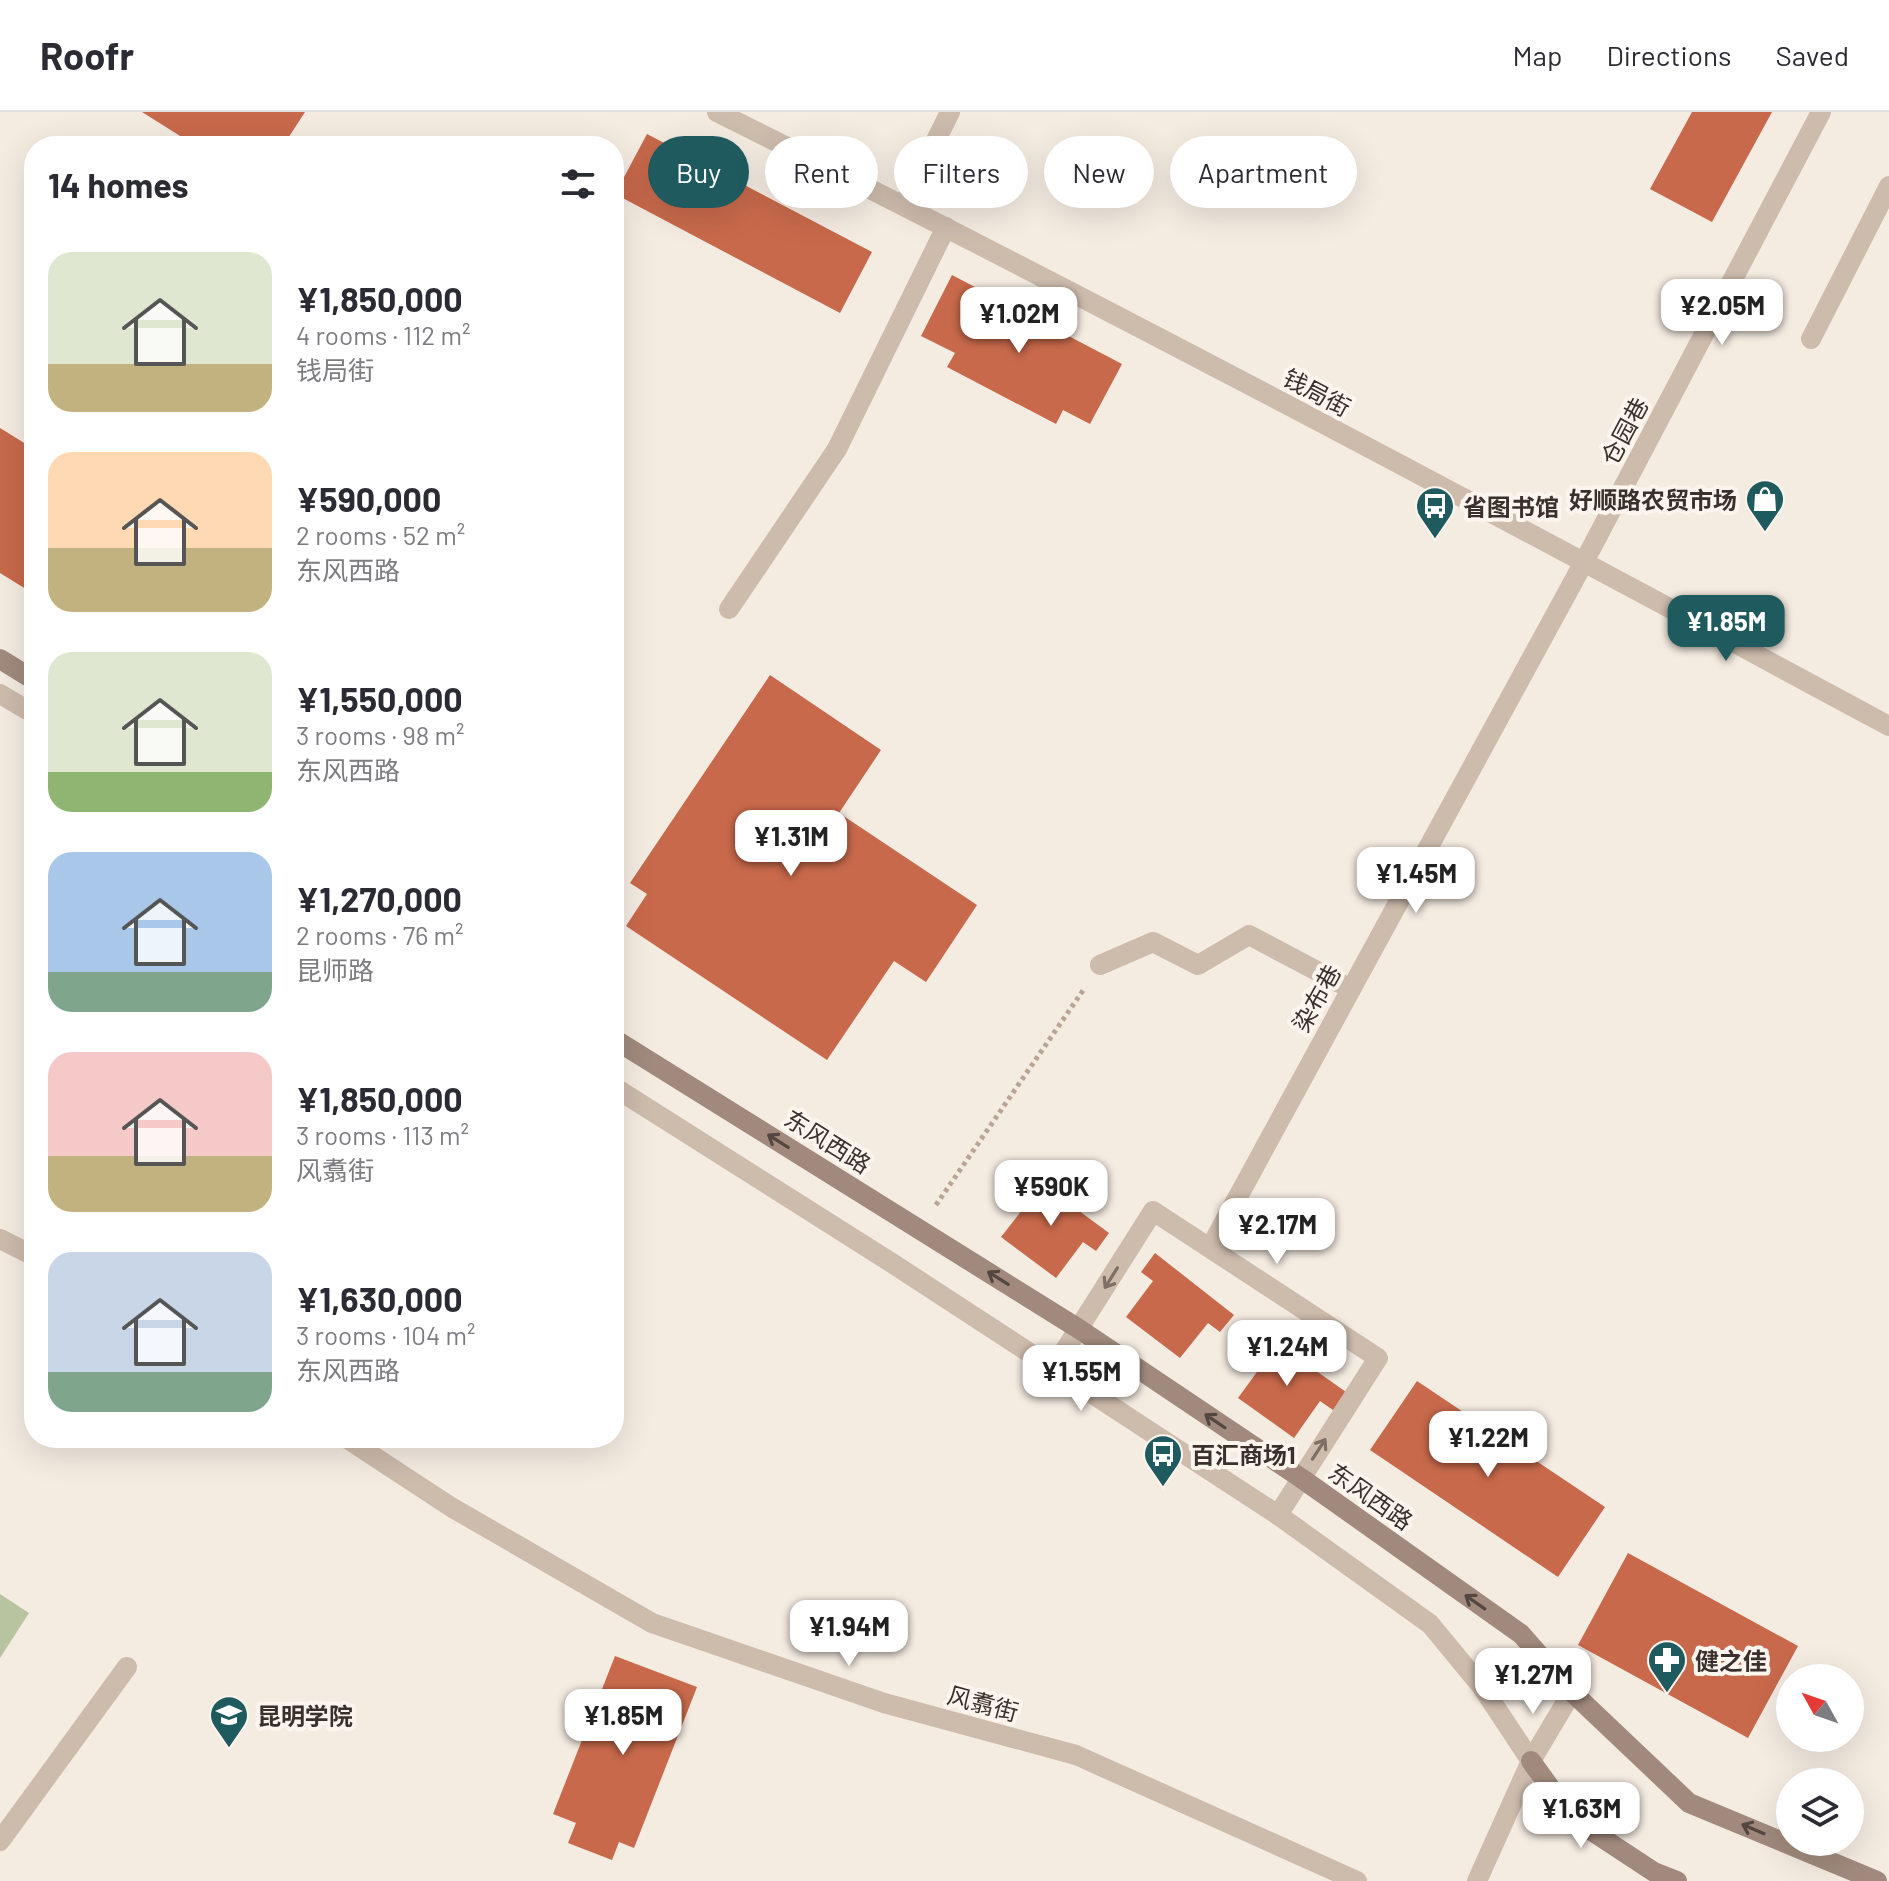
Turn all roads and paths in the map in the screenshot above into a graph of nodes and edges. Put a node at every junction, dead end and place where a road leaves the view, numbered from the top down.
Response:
1 (717, 112) edge
2 (950, 112) edge
3 (1821, 112) edge
4 (938, 136) edge
5 (1889, 186) edge
6 (894, 200) edge
7 (910, 208) edge
8 (946, 227) junction
9 (1811, 339) dead end
10 (1584, 562) junction
11 (729, 609) dead end
12 (0, 659) edge
13 (24, 674) edge
14 (0, 694) edge
15 (24, 708) edge
16 (1889, 726) edge
17 (1100, 965) joint
18 (1351, 989) junction
19 (624, 1045) edge
20 (624, 1093) edge
21 (920, 1228) junction
22 (0, 1239) edge
23 (1210, 1248) junction
24 (24, 1251) edge
25 (1079, 1329) junction
26 (1053, 1369) junction
27 (361, 1448) edge
28 (1301, 1478) junction
29 (1278, 1515) junction
30 (127, 1667) dead end
31 (1572, 1692) junction
32 (1531, 1761) junction
33 (3, 1829) edge
34 (1357, 1881) edge
35 (1477, 1881) edge
36 (1677, 1881) edge
37 (1877, 1881) edge

1 - 6 street, 钱局街
2 - 4 street
3 - 10 street, 仓园巷
5 - 9 street
7 - 8 street, 钱局街
8 - 10 street, 钱局街
8 - 11 street
10 - 16 street, 钱局街
10 - 18 street, 染布巷
12 - 13 main road
14 - 15 street
17 - 18 street
17 - 21 path
18 - 23 street, 染布巷
21 -> 19 main road, 东风西路
20 - 26 street
25 -> 21 main road, 东风西路
22 - 24 street
23 -> 25 street
28 -> 23 street
25 - 26 street
28 -> 25 main road, 东风西路
26 - 29 street
27 - 34 street, 风翥街
28 - 29 street
31 -> 28 main road, 东风西路
29 - 32 street
30 - 33 street
31 - 32 street
37 -> 31 main road, 东风西路
32 - 35 street
32 - 36 main road

